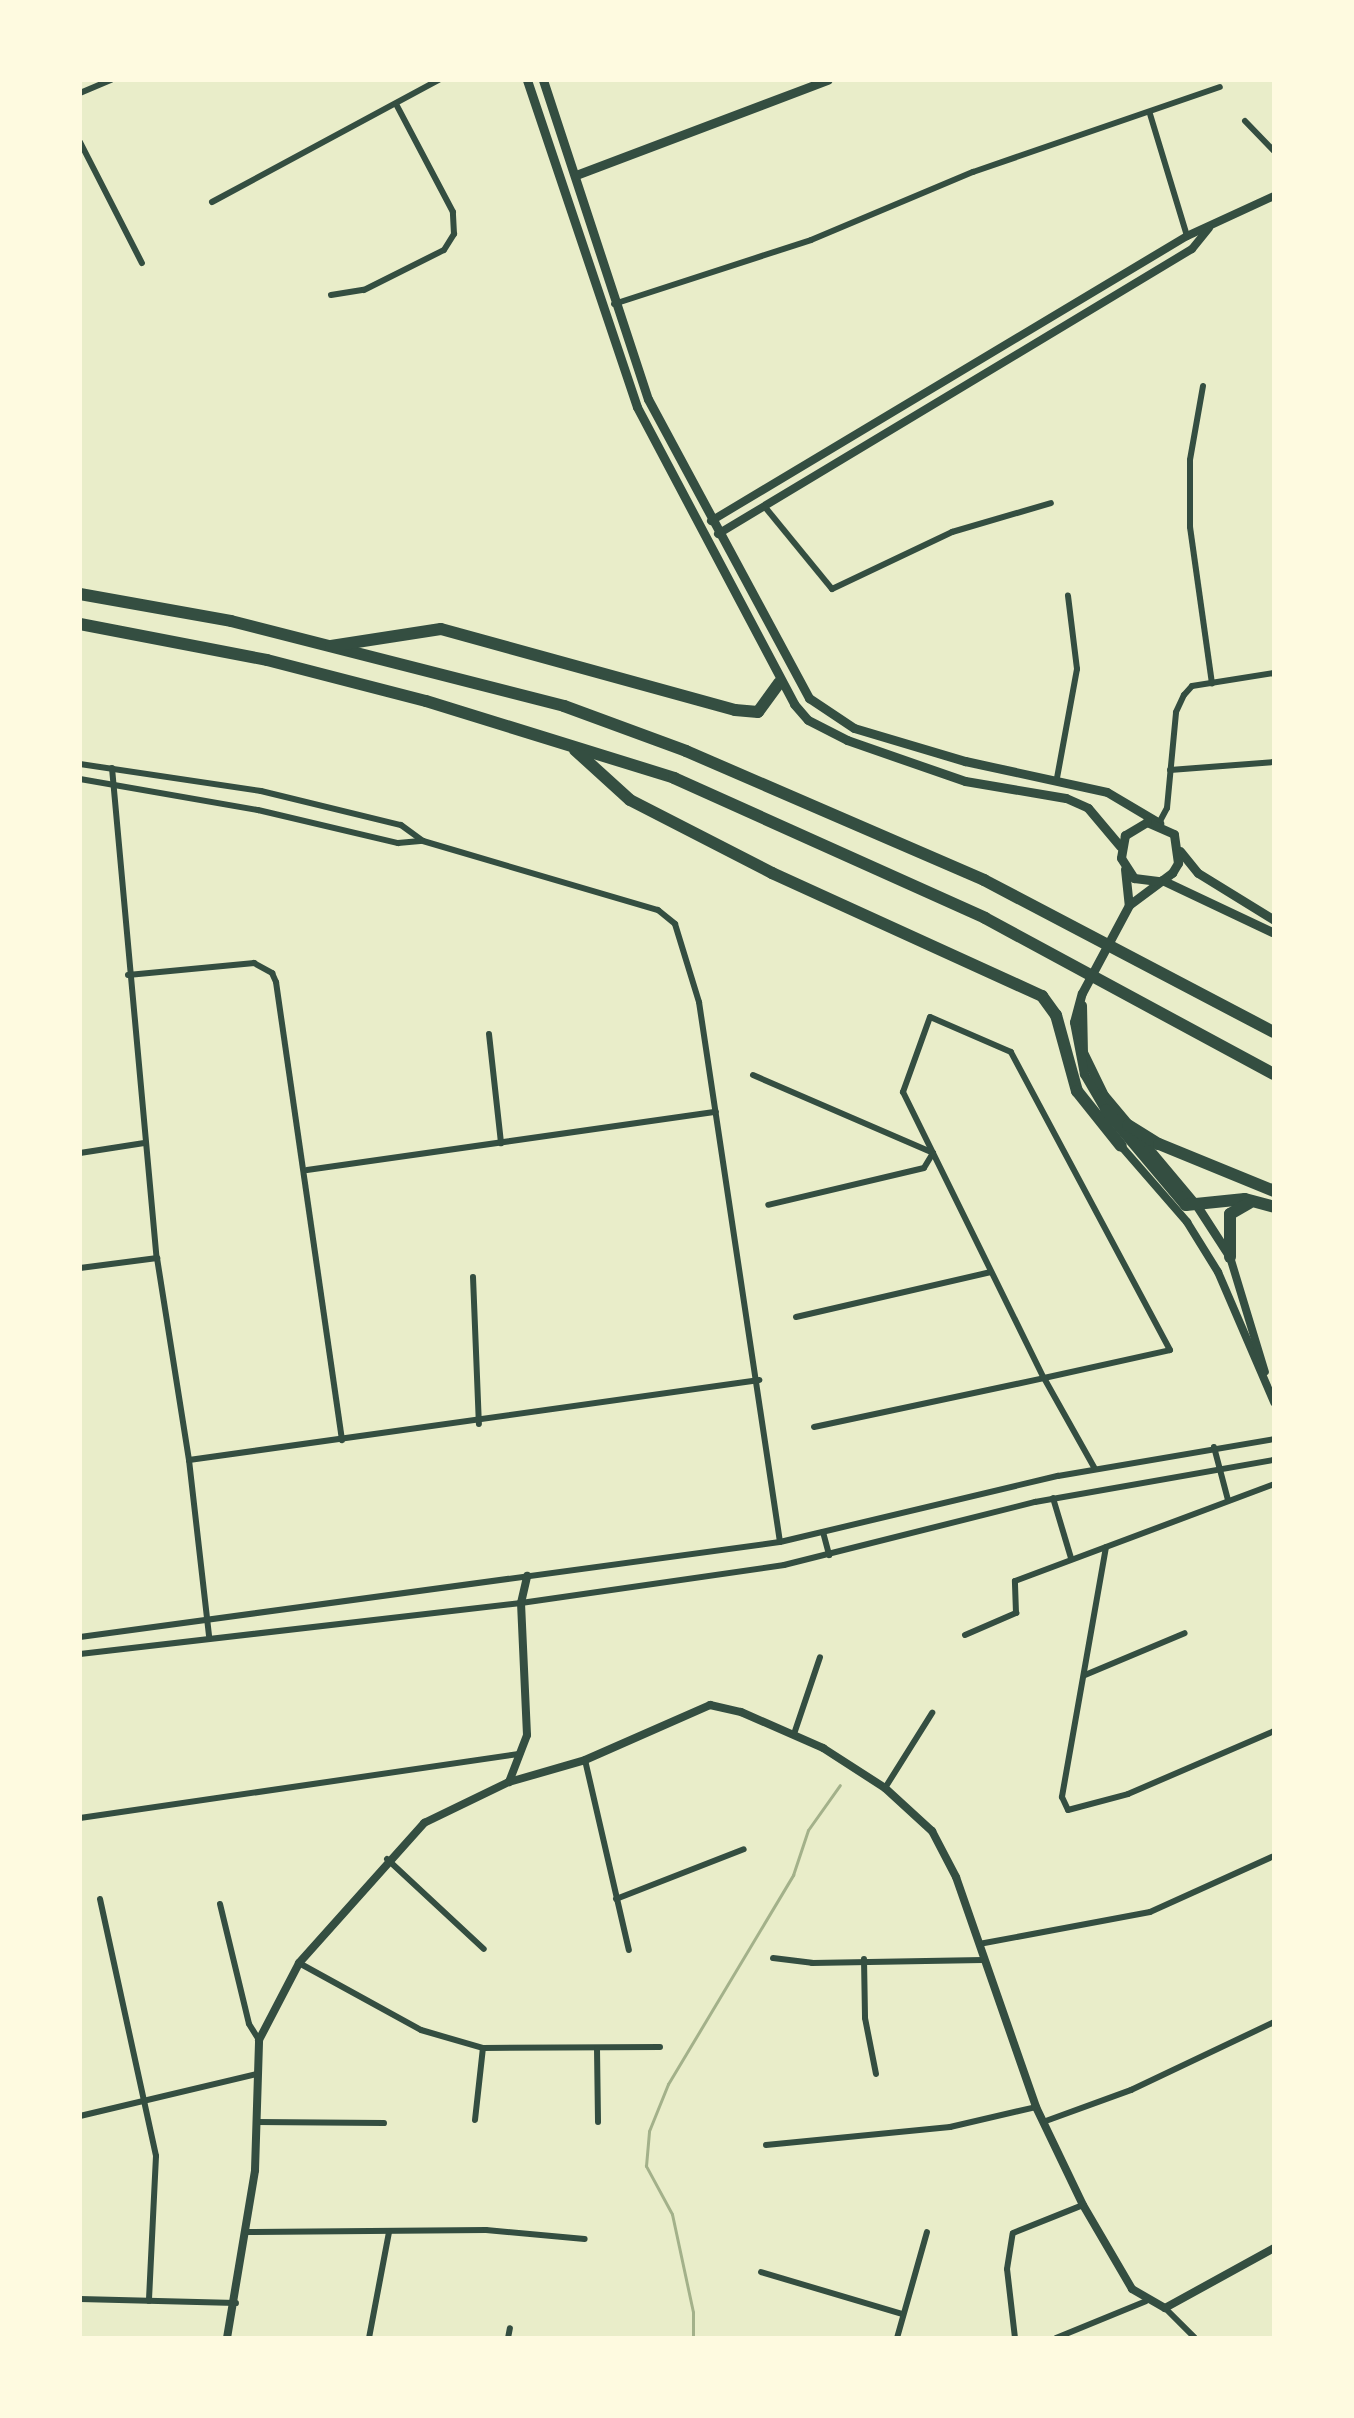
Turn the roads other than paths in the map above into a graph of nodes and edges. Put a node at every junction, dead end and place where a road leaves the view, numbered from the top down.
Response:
1 (111, 80) edge
2 (439, 80) edge
3 (527, 80) edge
4 (543, 80) edge
5 (828, 80) edge
6 (1220, 87) dead end
7 (80, 93) edge
8 (396, 104) junction
9 (1150, 114) junction
10 (1245, 121) dead end
11 (80, 142) edge
12 (1274, 151) edge
13 (576, 175) junction
14 (1274, 196) edge
15 (212, 202) dead end
16 (1212, 224) junction
17 (1187, 236) junction
18 (142, 263) dead end
19 (331, 295) dead end
20 (614, 304) junction
21 (1203, 386) dead end
22 (855, 432) junction
23 (864, 445) junction
24 (1051, 503) dead end
25 (765, 507) junction
26 (711, 521) junction
27 (718, 534) junction
28 (80, 594) edge
29 (1068, 596) dead end
30 (80, 624) edge
31 (321, 647) junction
32 (1274, 673) edge
33 (779, 683) junction
34 (1212, 683) junction
35 (570, 745) junction
36 (1274, 762) edge
37 (80, 764) edge
38 (112, 768) junction
39 (1170, 770) junction
40 (1057, 778) junction
41 (80, 779) edge
42 (113, 782) junction
43 (1159, 823) junction
44 (423, 841) junction
45 (1120, 846) junction
46 (1180, 851) junction
47 (1125, 869) junction
48 (1160, 880) junction
49 (1129, 905) junction
50 (1274, 920) edge
51 (1274, 933) edge
52 (128, 975) junction
53 (1082, 993) junction
54 (1274, 1032) edge
55 (489, 1034) dead end
56 (1274, 1074) edge
57 (753, 1075) dead end
58 (1106, 1110) junction
59 (716, 1112) junction
60 (1128, 1125) junction
61 (144, 1143) junction
62 (501, 1143) junction
63 (1121, 1146) junction
64 (80, 1153) edge
65 (933, 1153) junction
66 (307, 1170) junction
67 (1274, 1191) edge
68 (1254, 1202) junction
69 (768, 1205) dead end
70 (1197, 1206) junction
71 (1274, 1207) edge
72 (1230, 1257) junction
73 (157, 1258) junction
74 (80, 1268) edge
75 (991, 1272) junction
76 (473, 1277) dead end
77 (796, 1317) dead end
78 (1044, 1378) junction
79 (759, 1380) junction
80 (1269, 1388) junction
81 (1274, 1402) edge
82 (479, 1424) junction
83 (814, 1427) dead end
84 (1274, 1439) edge
85 (342, 1440) junction
86 (1214, 1447) junction
87 (189, 1460) junction
88 (1274, 1460) edge
89 (1095, 1469) junction
90 (1218, 1469) junction
91 (1274, 1484) edge
92 (1053, 1498) junction
93 (1228, 1500) junction
94 (823, 1532) junction
95 (780, 1542) junction
96 (1106, 1547) junction
97 (829, 1555) junction
98 (1071, 1558) junction
99 (527, 1576) junction
100 (521, 1603) junction
101 (206, 1622) junction
102 (1185, 1633) dead end
103 (965, 1635) dead end
104 (209, 1636) junction
105 (80, 1637) edge
106 (80, 1654) edge
107 (820, 1657) dead end
108 (1085, 1675) junction
109 (932, 1713) dead end
110 (1274, 1731) edge
111 (794, 1734) junction
112 (524, 1754) junction
113 (585, 1760) junction
114 (509, 1782) junction
115 (885, 1788) junction
116 (80, 1818) edge
117 (744, 1849) dead end
118 (1274, 1856) edge
119 (387, 1859) junction
120 (100, 1899) dead end
121 (616, 1899) junction
122 (220, 1904) dead end
123 (979, 1944) junction
124 (484, 1949) dead end
125 (629, 1950) dead end
126 (773, 1958) dead end
127 (864, 1959) junction
128 (983, 1960) junction
129 (299, 1963) junction
130 (1274, 2022) edge
131 (259, 2040) junction
132 (660, 2047) dead end
133 (483, 2048) junction
134 (597, 2049) junction
135 (256, 2074) junction
136 (876, 2074) dead end
137 (146, 2099) junction
138 (1036, 2107) junction
139 (80, 2116) edge
140 (475, 2120) dead end
141 (257, 2122) junction
142 (598, 2122) dead end
143 (1043, 2122) junction
144 (384, 2123) dead end
145 (766, 2145) dead end
146 (1083, 2205) junction
147 (245, 2232) junction
148 (389, 2232) junction
149 (927, 2232) dead end
150 (585, 2239) dead end
151 (1274, 2248) edge
152 (761, 2272) dead end
153 (80, 2299) edge
154 (149, 2301) junction
155 (1146, 2301) junction
156 (236, 2303) junction
157 (1165, 2308) junction
158 (902, 2314) junction
159 (510, 2328) dead end
160 (227, 2338) edge
161 (369, 2338) edge
162 (508, 2338) edge
163 (897, 2338) edge
164 (1015, 2338) edge
165 (1056, 2338) edge
166 (1195, 2338) edge

1 - 7 street
2 - 8 street
3 - 33 main road
4 - 13 main road
5 - 13 main road
6 - 9 street
8 - 15 street
8 - 19 street
9 - 17 street
9 - 20 street
10 - 12 street
11 - 18 street
13 - 20 main road
14 - 16 street
16 - 17 street
16 - 23 street
17 - 22 street
20 - 26 main road
21 - 34 street
22 - 23 street
22 - 26 street
23 - 25 street
24 - 25 street
25 - 27 street
26 - 27 main road
27 - 40 main road
28 - 31 highway
29 - 40 street
30 - 35 highway
31 - 33 highway
31 - 54 highway
32 - 34 street
33 - 45 main road
34 - 39 street
35 - 56 highway
35 - 63 highway
36 - 39 street
37 - 38 street
38 - 42 street
38 - 44 street
39 - 43 street
40 - 43 main road
41 - 42 street
42 - 44 street
42 - 52 street
43 - 45 main road
43 - 46 main road
44 - 59 street
45 - 47 main road
46 - 48 main road
46 - 50 main road
47 - 48 main road
47 - 49 main road
48 - 49 main road
48 - 51 main road
49 - 53 main road
52 - 61 street
52 - 66 street
53 - 58 main road
53 - 60 main road
55 - 62 street
57 - 65 street
58 - 63 main road
58 - 70 highway
59 - 62 street
59 - 79 street
60 - 67 highway
60 - 70 main road
61 - 64 street
61 - 73 street
62 - 66 street
63 - 80 street
65 - 69 street
65 - 75 street
65 - 78 street
66 - 85 street
68 - 70 highway
68 - 71 highway
68 - 72 highway
70 - 72 main road
72 - 80 street
73 - 74 street
73 - 87 street
75 - 77 street
75 - 78 street
76 - 82 street
78 - 83 street
78 - 89 street
79 - 82 street
79 - 95 street
80 - 81 street
82 - 85 street
84 - 86 street
85 - 87 street
86 - 89 street
86 - 90 street
87 - 101 street
88 - 90 street
89 - 94 street
90 - 92 street
90 - 93 street
91 - 93 street
92 - 97 street
92 - 98 street
93 - 96 street
94 - 95 street
94 - 97 street
95 - 99 street
96 - 98 street
96 - 108 street
97 - 100 street
98 - 103 street
99 - 100 street
99 - 101 street
100 - 104 street
100 - 112 street
101 - 104 street
101 - 105 street
102 - 108 street
104 - 106 street
107 - 111 street
108 - 110 street
109 - 115 street
111 - 113 street
111 - 115 street
112 - 114 street
112 - 116 street
113 - 114 street
113 - 121 street
114 - 119 street
115 - 123 street
117 - 121 street
118 - 123 street
119 - 124 street
119 - 129 street
120 - 137 street
121 - 125 street
122 - 131 street
123 - 128 street
126 - 127 street
127 - 128 street
127 - 136 street
128 - 138 street
129 - 131 street
129 - 133 street
130 - 143 street
131 - 135 street
132 - 134 street
133 - 134 street
133 - 140 street
134 - 142 street
135 - 137 street
135 - 141 street
137 - 139 street
137 - 154 street
138 - 143 street
138 - 145 street
141 - 144 street
141 - 147 street
143 - 146 street
146 - 155 street
146 - 164 street
147 - 148 street
147 - 156 street
148 - 150 street
148 - 161 street
149 - 158 street
151 - 157 street
152 - 158 street
153 - 154 street
154 - 156 street
155 - 157 street
155 - 165 street
156 - 160 street
157 - 166 street
158 - 163 street
159 - 162 street

